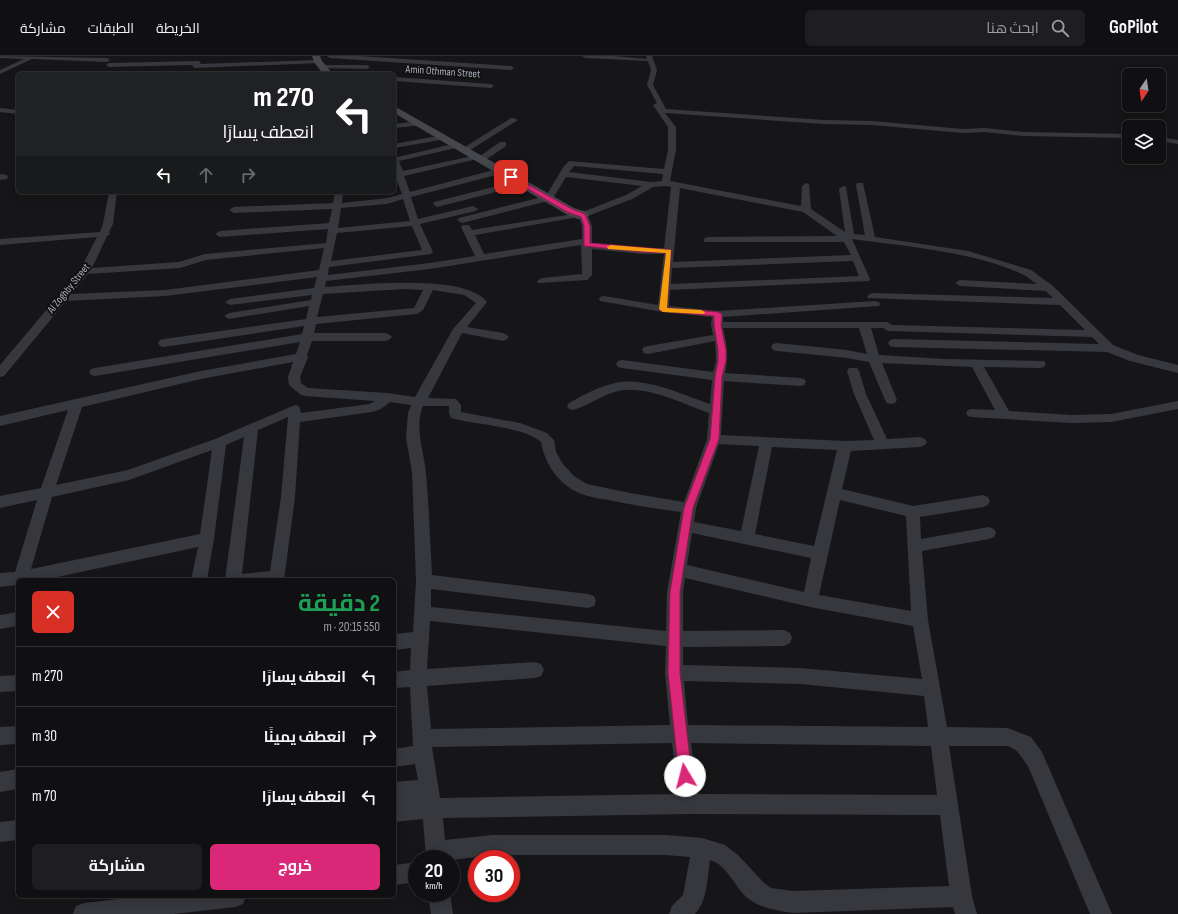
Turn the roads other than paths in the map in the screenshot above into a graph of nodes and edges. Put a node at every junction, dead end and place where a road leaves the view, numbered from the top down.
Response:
1 (0, 56) edge
2 (205, 56) edge
3 (330, 56) edge
4 (585, 56) edge
5 (646, 57) edge
6 (33, 58) junction
7 (108, 60) edge
8 (195, 67) junction
9 (323, 68) edge
10 (376, 68) dead end
11 (511, 68) dead end
12 (0, 72) edge
13 (121, 72) dead end
14 (288, 72) edge
15 (396, 79) edge
16 (491, 86) dead end
17 (0, 110) edge
18 (396, 110) edge
19 (661, 110) junction
20 (16, 112) edge
21 (514, 120) dead end
22 (419, 123) junction
23 (396, 126) edge
24 (1122, 136) edge
25 (443, 137) junction
26 (1166, 140) edge
27 (1178, 142) edge
28 (503, 144) dead end
29 (396, 146) edge
30 (461, 148) junction
31 (396, 160) edge
32 (482, 162) junction
33 (396, 165) edge
34 (501, 171) junction
35 (668, 172) junction
36 (563, 174) junction
37 (398, 175) edge
38 (521, 182) junction
39 (671, 183) junction
40 (650, 185) junction
41 (860, 185) dead end
42 (806, 186) dead end
43 (843, 189) dead end
44 (537, 192) junction
45 (113, 194) edge
46 (338, 194) edge
47 (406, 196) junction
48 (548, 198) junction
49 (437, 204) dead end
50 (335, 206) junction
51 (234, 210) dead end
52 (806, 210) junction
53 (580, 215) junction
54 (460, 217) junction
55 (415, 223) junction
56 (332, 228) junction
57 (470, 233) junction
58 (105, 234) junction
59 (220, 234) dead end
60 (848, 238) junction
61 (871, 239) junction
62 (708, 240) dead end
63 (0, 242) edge
64 (587, 243) junction
65 (330, 245) junction
66 (669, 251) junction
67 (480, 257) junction
68 (857, 258) junction
69 (668, 265) junction
70 (85, 271) junction
71 (322, 277) junction
72 (865, 279) junction
73 (542, 281) dead end
74 (960, 283) dead end
75 (430, 286) junction
76 (665, 287) junction
77 (1049, 288) junction
78 (61, 298) junction
79 (604, 299) dead end
80 (874, 300) junction
81 (230, 302) dead end
82 (316, 302) junction
83 (1064, 302) junction
84 (663, 309) junction
85 (229, 316) dead end
86 (718, 319) junction
87 (312, 320) junction
88 (864, 325) junction
89 (887, 326) junction
90 (458, 329) junction
91 (1093, 334) junction
92 (307, 337) junction
93 (386, 337) dead end
94 (503, 338) dead end
95 (719, 338) junction
96 (164, 343) dead end
97 (894, 344) junction
98 (777, 347) dead end
99 (1109, 348) junction
100 (648, 350) dead end
101 (302, 357) junction
102 (874, 359) junction
103 (902, 361) junction
104 (976, 363) junction
105 (622, 364) dead end
106 (1040, 364) dead end
107 (1178, 369) edge
108 (853, 371) dead end
109 (95, 372) dead end
110 (0, 373) edge
111 (718, 377) junction
112 (800, 382) dead end
113 (387, 397) junction
114 (891, 400) dead end
115 (419, 402) junction
116 (77, 403) junction
117 (1178, 405) edge
118 (573, 406) dead end
119 (716, 411) junction
120 (972, 413) dead end
121 (1004, 414) junction
122 (296, 418) junction
123 (0, 421) edge
124 (252, 428) junction
125 (714, 439) junction
126 (220, 442) junction
127 (766, 442) junction
128 (920, 442) dead end
129 (883, 445) junction
130 (845, 446) junction
131 (46, 493) junction
132 (835, 493) junction
133 (983, 501) dead end
134 (0, 502) edge
135 (689, 508) junction
136 (913, 512) junction
137 (686, 526) junction
138 (989, 534) dead end
139 (207, 539) junction
140 (747, 539) junction
141 (914, 546) junction
142 (819, 553) junction
143 (679, 570) junction
144 (16, 578) edge
145 (21, 578) joint
146 (199, 578) edge
147 (234, 578) edge
148 (276, 578) edge
149 (0, 580) edge
150 (424, 581) junction
151 (810, 600) junction
152 (588, 601) dead end
153 (422, 613) junction
154 (16, 619) edge
155 (920, 620) junction
156 (0, 622) edge
157 (784, 638) dead end
158 (420, 639) junction
159 (673, 639) junction
160 (396, 642) edge
161 (534, 670) dead end
162 (674, 673) junction
163 (418, 678) junction
164 (396, 680) edge
165 (16, 683) edge
166 (0, 684) edge
167 (932, 688) junction
168 (680, 734) junction
169 (16, 735) edge
170 (0, 736) edge
171 (938, 736) junction
172 (422, 746) junction
173 (396, 757) edge
174 (16, 779) edge
175 (0, 782) edge
176 (396, 792) edge
177 (430, 798) junction
178 (689, 804) junction
179 (948, 805) junction
180 (396, 811) edge
181 (16, 830) edge
182 (0, 832) edge
183 (702, 848) junction
184 (435, 850) edge
185 (460, 851) edge
186 (408, 873) edge
187 (396, 875) edge
188 (218, 898) edge
189 (440, 902) edge
190 (964, 905) edge
191 (84, 914) edge
192 (442, 914) edge
193 (680, 914) edge
194 (1101, 914) edge

1 - 6 street
2 - 8 street
3 - 11 street
4 - 5 street
5 - 19 street
5 - 19 street
6 - 7 street
6 - 12 street
7 - 8 street
7 - 13 street
8 - 9 street
9 - 10 street
9 - 14 street
15 - 16 street, Amin Othman Street
17 - 20 street
18 - 22 street
19 - 24 street
19 - 35 street
21 - 30 street
22 - 23 street
22 - 25 street
25 - 29 street
25 - 30 street
26 - 27 street
28 - 32 street
30 - 31 street
30 - 32 street
32 - 34 street
32 - 37 street
33 - 37 street
34 - 38 street
34 - 47 street
35 - 36 street
35 - 39 street
36 - 40 street
36 - 48 street
37 - 47 street
38 - 44 street
38 - 49 street
39 - 40 street
39 - 52 street
39 - 66 street
40 - 53 street
41 - 61 street
42 - 52 street
43 - 60 street
44 - 48 street
44 - 54 street
45 - 58 street, Al Zoghby Street
46 - 50 street
47 - 50 street
47 - 55 street
48 - 53 street
48 - 54 street
50 - 51 street
50 - 56 street
52 - 60 street
53 - 57 street
53 - 64 street
54 - 55 street
54 - 57 street
55 - 56 street
55 - 71 street
56 - 59 street
56 - 65 street
57 - 67 street
58 - 63 street
58 - 70 street, Al Zoghby Street
60 - 61 street
60 - 62 street
60 - 68 street
61 - 77 street
64 - 66 street
64 - 67 street
64 - 73 street
65 - 70 street
65 - 71 street
66 - 69 street
67 - 71 street
68 - 69 street
68 - 72 street
69 - 76 street
70 - 78 street, Al Zoghby Street
71 - 75 street
71 - 78 street
71 - 81 street
71 - 82 street
72 - 76 street
72 - 80 street
74 - 77 street
75 - 87 street
75 - 90 street
76 - 84 street
77 - 83 street
78 - 110 street, Al Zoghby Street
79 - 84 street
80 - 83 street
80 - 86 street
80 - 89 street
82 - 85 street
82 - 87 street
83 - 91 street
84 - 86 street
86 - 88 street
86 - 95 street
87 - 92 street
87 - 96 street
88 - 89 street
88 - 102 street
89 - 91 street
89 - 97 street
90 - 94 street
90 - 115 street
91 - 99 street
92 - 93 street
92 - 101 street
92 - 109 street
95 - 100 street
95 - 111 street
97 - 99 street
97 - 103 street
98 - 102 street
99 - 107 street
101 - 113 street
101 - 116 street
102 - 103 street
102 - 114 street
103 - 104 street
104 - 106 street
104 - 121 street
105 - 111 street
108 - 129 street
111 - 112 street
111 - 119 street
113 - 115 street
113 - 122 street
115 - 135 street
115 - 150 street
116 - 123 street
116 - 131 street
117 - 121 street
118 - 119 street
119 - 125 street
120 - 121 street
122 - 124 street
122 - 148 street
124 - 126 street
124 - 147 street
125 - 127 street
125 - 135 street
126 - 131 street
126 - 139 street
127 - 130 street
127 - 140 street
128 - 129 street
129 - 130 street
130 - 132 street
131 - 134 street
131 - 145 street
132 - 136 street
132 - 142 street
133 - 136 street
135 - 137 street
136 - 141 street
137 - 140 street
137 - 143 street
138 - 141 street
139 - 145 street
139 - 146 street
140 - 142 street
141 - 155 street
142 - 151 street
143 - 151 street
143 - 159 street
144 - 149 street
150 - 152 street
150 - 153 street
151 - 155 street
153 - 158 street
153 - 159 street
154 - 156 street
155 - 167 street
157 - 159 street
158 - 160 street
158 - 163 street
159 - 162 street
161 - 163 street
162 - 167 street
162 - 168 street
163 - 164 street
163 - 172 street
165 - 166 street
167 - 171 street
168 - 171 street
168 - 172 street
168 - 178 street
169 - 170 street
171 - 179 street
171 - 194 street
172 - 173 street
172 - 177 street
174 - 175 street
176 - 177 street
177 - 178 street
177 - 180 street
177 - 184 street
178 - 179 street
179 - 190 street
181 - 182 street
183 - 185 street
183 - 190 street
183 - 193 street
186 - 187 street
188 - 191 street
189 - 192 street

